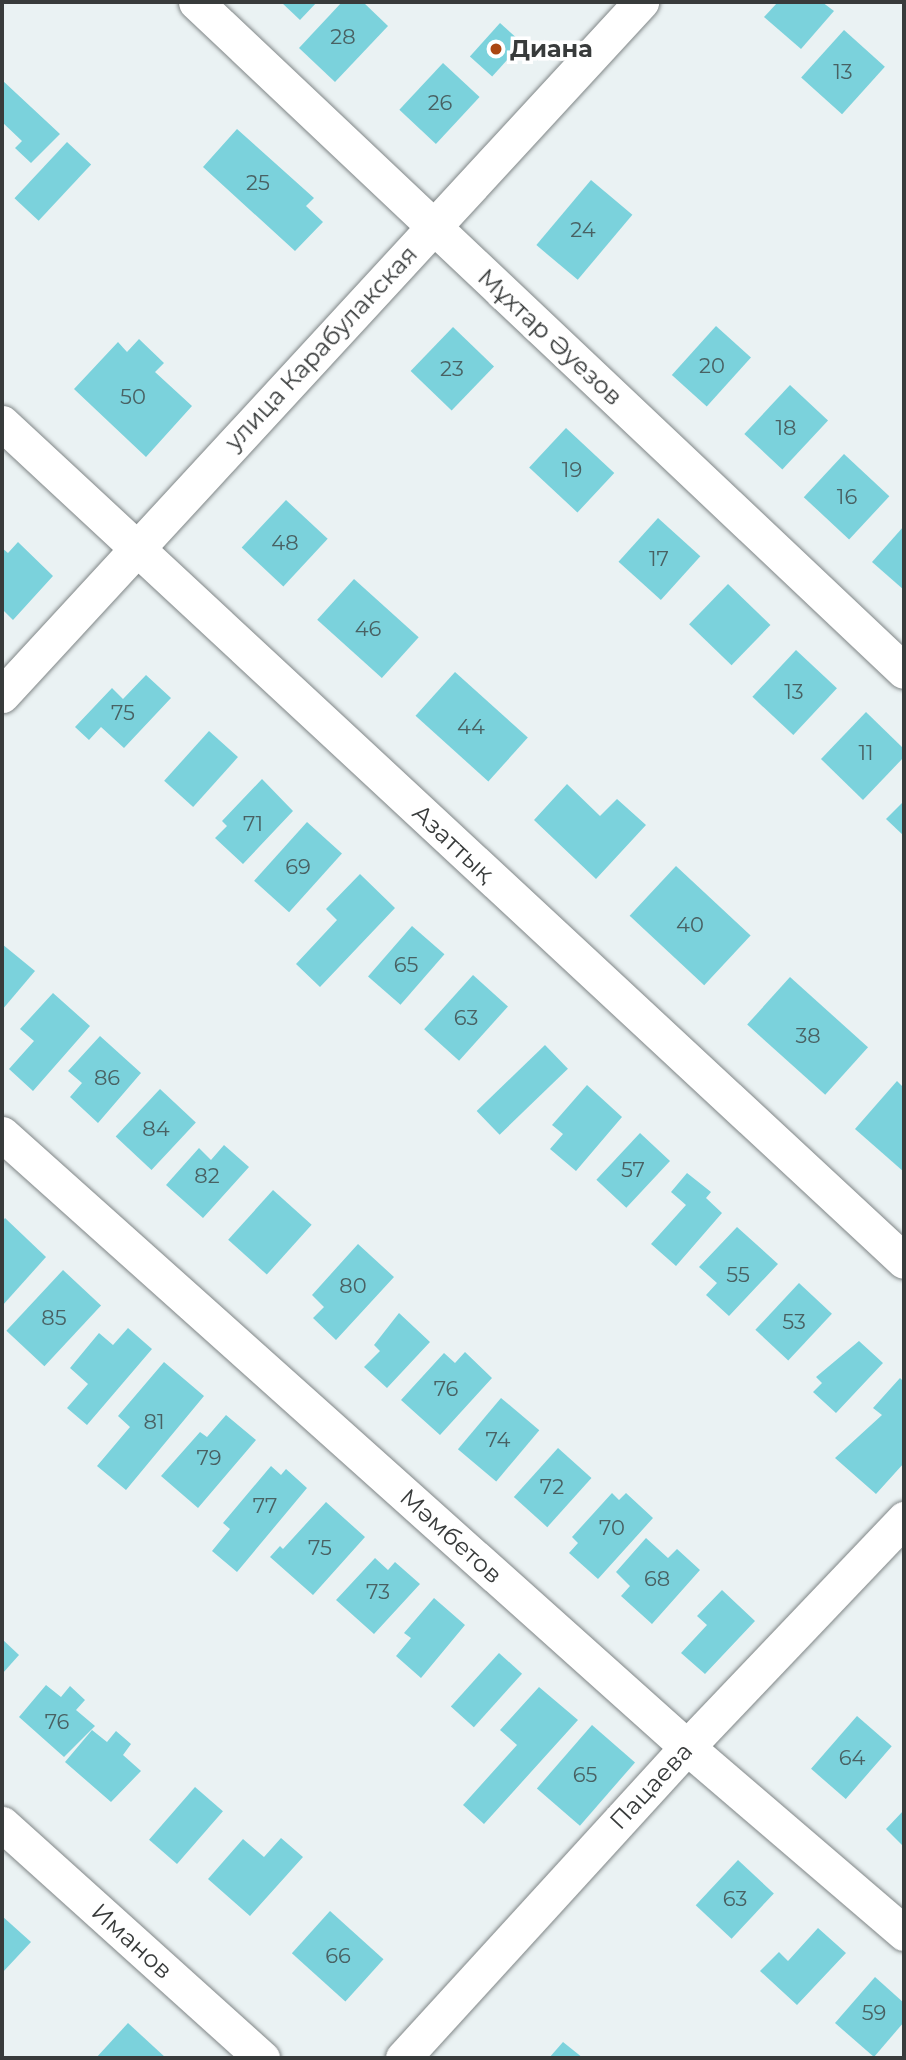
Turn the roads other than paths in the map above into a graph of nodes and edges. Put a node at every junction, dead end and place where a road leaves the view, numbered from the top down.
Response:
1 (196, 2) edge
2 (641, 2) edge
3 (433, 227) junction
4 (2, 423) edge
5 (135, 548) junction
6 (904, 671) edge
7 (2, 695) edge
8 (2, 1134) edge
9 (904, 1261) edge
10 (904, 1519) edge
11 (687, 1747) junction
12 (2, 1824) edge
13 (904, 1934) edge
14 (262, 2058) edge
15 (403, 2058) edge

1 - 3 street, Мұхтар Әуезов
2 - 3 street, улица Карабулакская
3 - 5 street, улица Карабулакская
3 - 6 street, Мұхтар Әуезов
4 - 5 street, Азаттық
5 - 7 street, улица Карабулакская
5 - 9 street, Азаттық
8 - 11 street, Мәмбетов
10 - 11 street, Пацаева
11 - 13 street, Мәмбетов
11 - 15 street, Пацаева
12 - 14 street, Иманов

